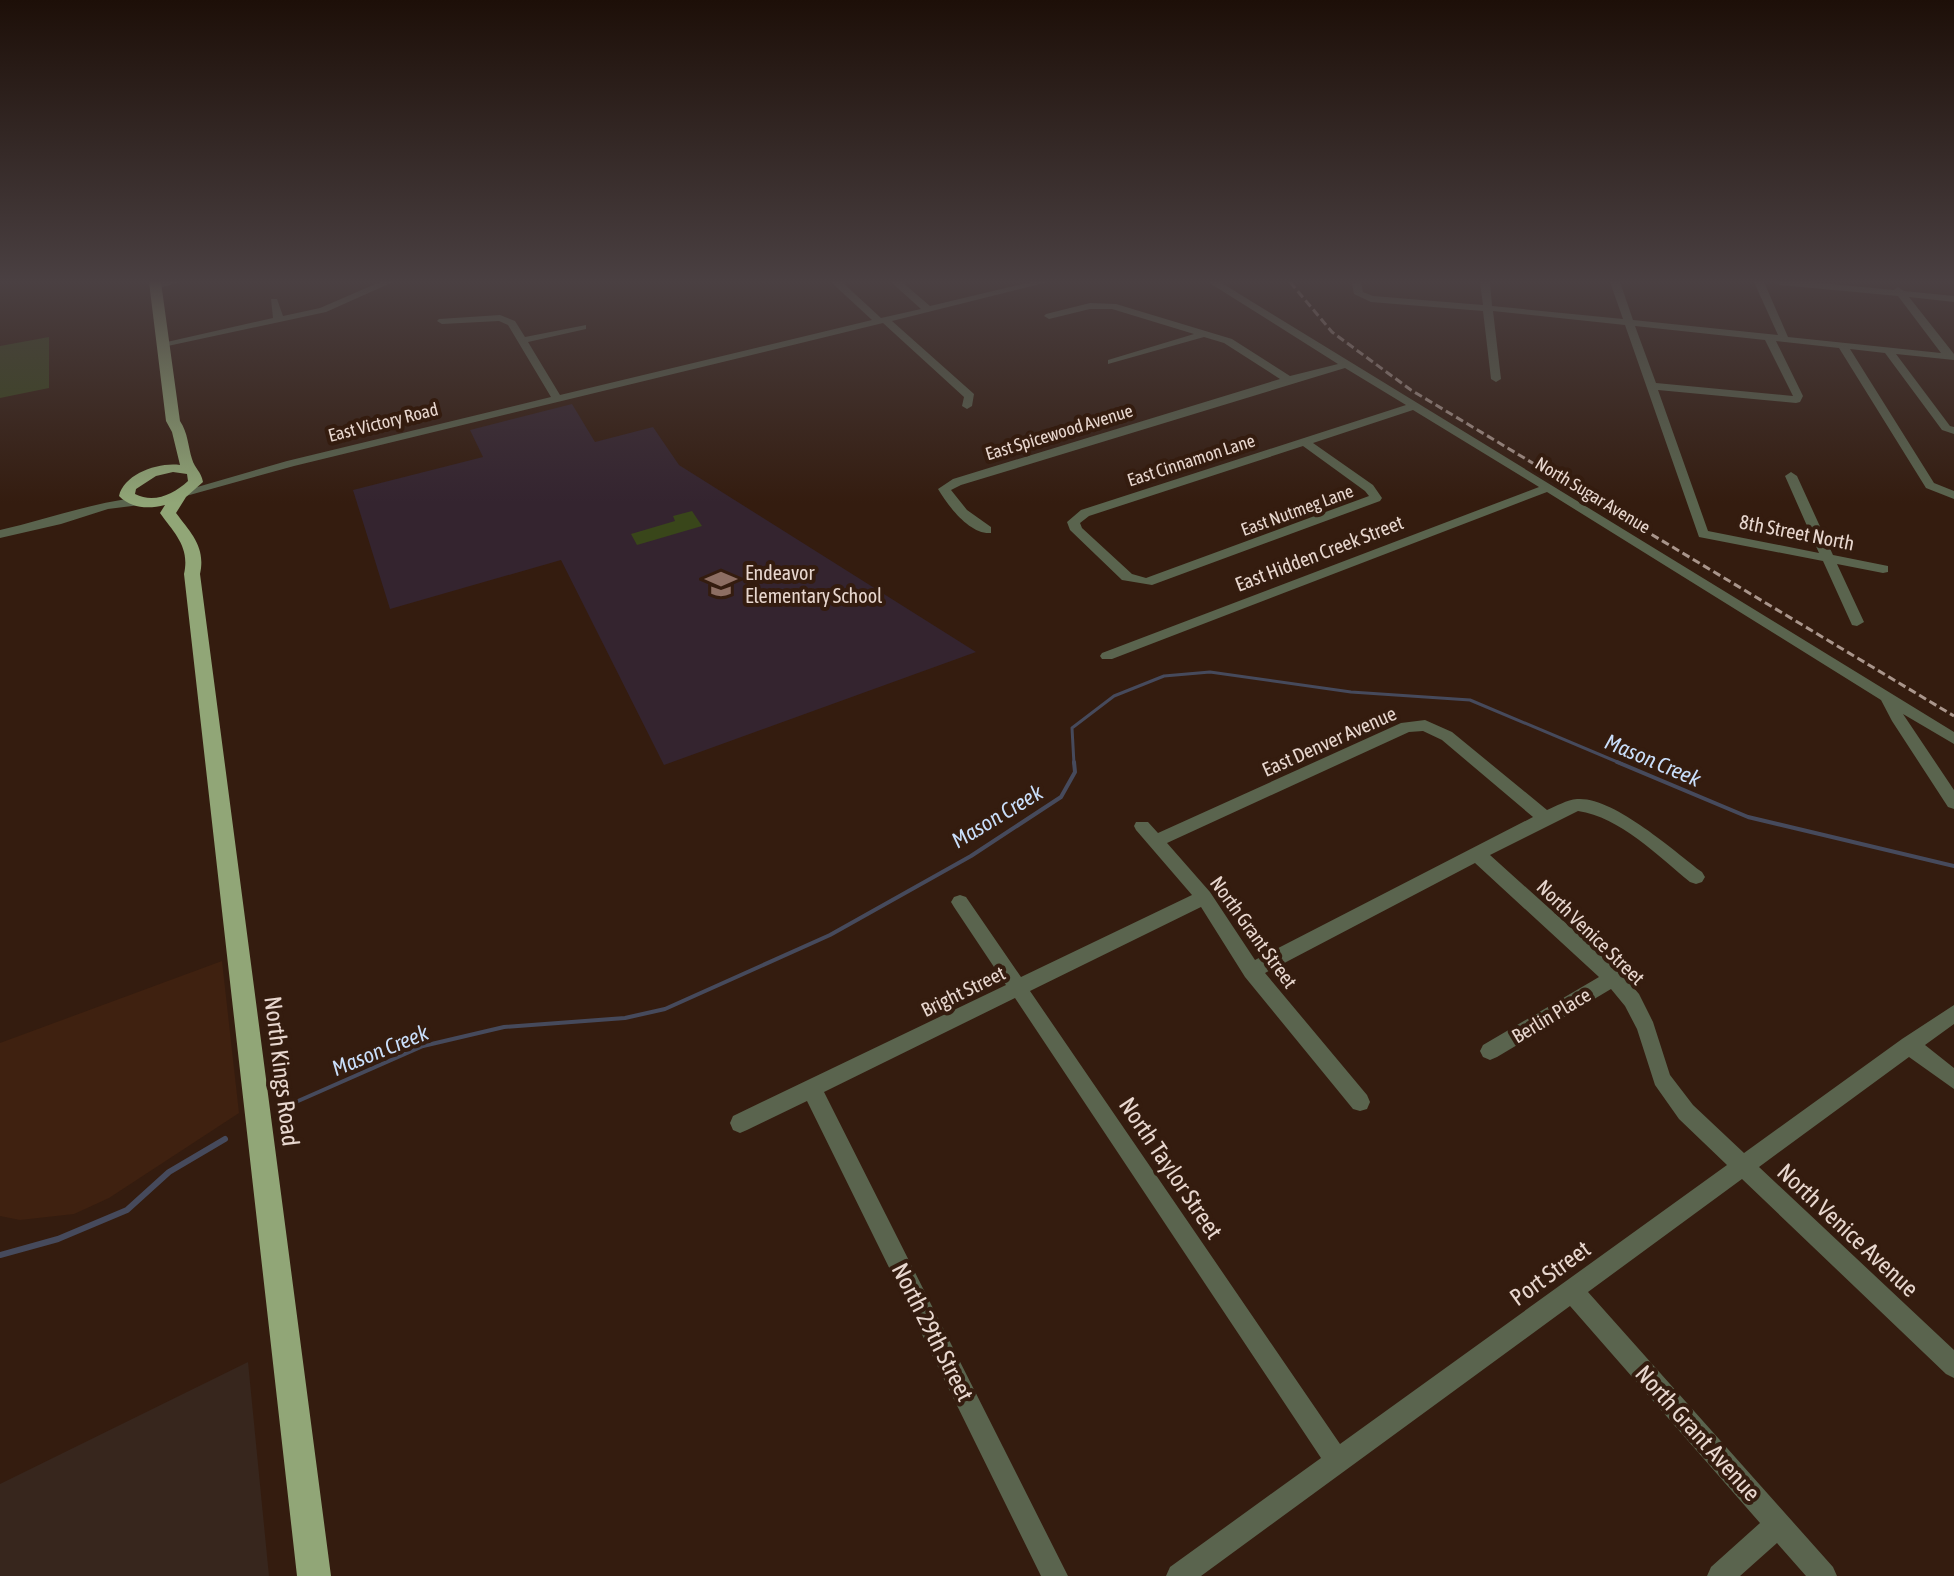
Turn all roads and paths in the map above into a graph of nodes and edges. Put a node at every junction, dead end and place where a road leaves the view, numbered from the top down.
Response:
1 (164, 356) edge
2 (533, 356) edge
3 (736, 356) edge
4 (923, 356) edge
5 (1133, 356) edge
6 (1250, 356) edge
7 (1330, 356) edge
8 (1493, 356) edge
9 (1640, 356) edge
10 (1778, 356) edge
11 (1849, 356) edge
12 (1892, 356) edge
13 (1112, 362) dead end
14 (1340, 362) junction
15 (1496, 379) dead end
16 (1288, 380) junction
17 (1652, 386) junction
18 (557, 399) junction
19 (967, 406) dead end
20 (1412, 407) junction
21 (173, 421) junction
22 (1954, 431) edge
23 (1304, 442) junction
24 (291, 463) junction
25 (193, 472) junction
26 (151, 473) junction
27 (1791, 476) dead end
28 (1546, 488) junction
29 (183, 493) junction
30 (1954, 495) edge
31 (136, 497) junction
32 (987, 530) dead end
33 (4, 533) edge
34 (1828, 558) junction
35 (1883, 569) dead end
36 (192, 574) junction
37 (1141, 583) joint
38 (1857, 622) dead end
39 (1107, 656) dead end
40 (1888, 697) junction
41 (1954, 739) edge
42 (1954, 803) edge
43 (1545, 818) junction
44 (1142, 826) dead end
45 (1155, 841) junction
46 (1477, 854) junction
47 (1696, 877) dead end
48 (1204, 897) junction
49 (960, 902) dead end
50 (1252, 971) junction
51 (1613, 978) junction
52 (1018, 989) junction
53 (1954, 1013) edge
54 (1909, 1045) junction
55 (1490, 1051) dead end
56 (1954, 1080) edge
57 (811, 1088) junction
58 (1360, 1102) dead end
59 (740, 1123) dead end
60 (1741, 1165) junction
61 (1571, 1290) junction
62 (1954, 1366) edge
63 (1338, 1462) junction
64 (1779, 1524) junction
65 (314, 1576) edge
66 (1055, 1576) edge
67 (1179, 1576) edge
68 (1720, 1576) edge
69 (1824, 1576) edge

1 - 21 main road
2 - 18 street
3 - 18 street, East Victory Road
4 - 19 street
5 - 13 street
6 - 16 street
7 - 14 street, North Sugar Avenue
8 - 15 street
9 - 17 street
10 - 17 street
11 - 30 street
12 - 22 street
14 - 16 street, East Spicewood Avenue
14 - 20 street, North Sugar Avenue
16 - 32 street, East Spicewood Avenue
17 - 34 street, 8th Street North
18 - 24 street, East Victory Road
20 - 23 street, East Cinnamon Lane
20 - 28 street, North Sugar Avenue
21 - 25 main road
21 - 26 main road
23 - 37 street, East Cinnamon Lane
23 - 37 street, East Nutmeg Lane
24 - 25 street, East Victory Road
24 - 29 street, East Victory Road
25 - 26 main road
25 - 29 main road
26 - 31 main road
27 - 34 street
28 - 39 street, East Hidden Creek Street
28 - 40 street, North Sugar Avenue
29 - 31 main road
29 - 36 main road, North Kings Road
31 - 33 street
31 - 36 main road, North Kings Road
34 - 35 street, 8th Street North
34 - 38 street
36 - 65 main road, North Kings Road
40 - 41 street, North Sugar Avenue
40 - 42 street
43 - 45 street, East Denver Avenue
43 - 46 street
43 - 47 street
44 - 45 street, North Grant Street
45 - 48 street, North Grant Street
46 - 50 street
46 - 51 street, North Venice Street
48 - 50 street, North Grant Street
48 - 52 street, Bright Street
49 - 52 street, North Taylor Street
50 - 58 street, North Grant Street
51 - 55 street, Berlin Place
51 - 60 street, North Venice Street
52 - 57 street, Bright Street
52 - 63 street, North Taylor Street
53 - 54 street, Port Street
54 - 56 street
54 - 60 street, Port Street
57 - 59 street, Bright Street
57 - 66 street, North 29th Street
60 - 61 street, Port Street
60 - 62 street, North Venice Avenue
61 - 63 street, Port Street
61 - 64 street, North Grant Avenue
63 - 67 street, Port Street
64 - 68 street
64 - 69 street, North Grant Avenue

